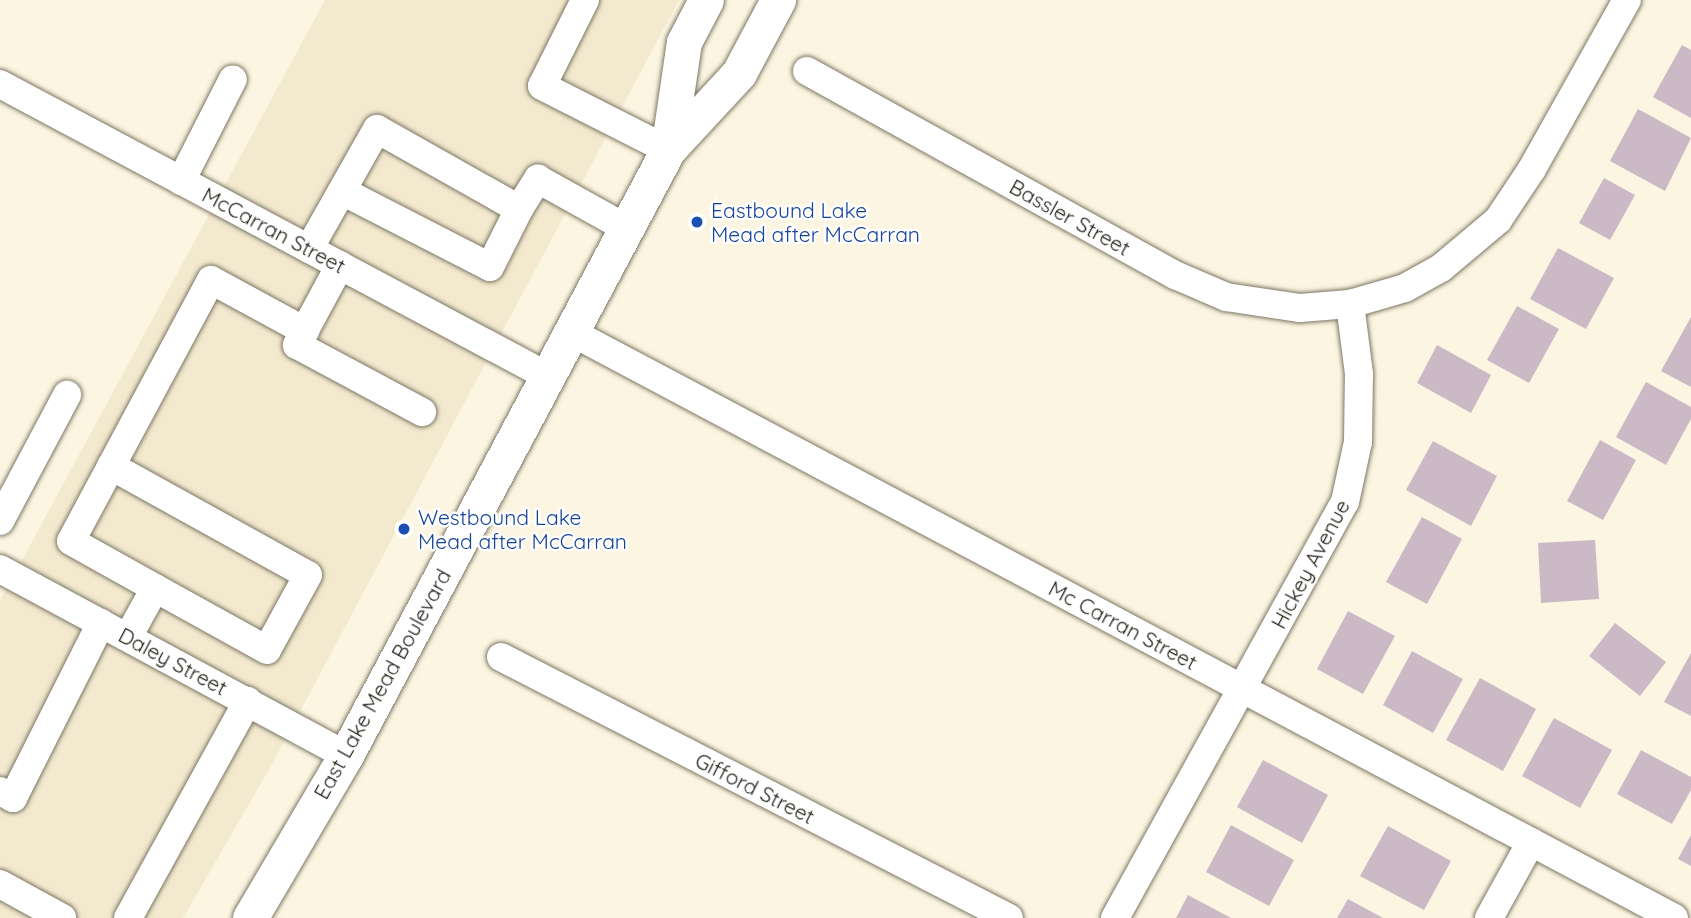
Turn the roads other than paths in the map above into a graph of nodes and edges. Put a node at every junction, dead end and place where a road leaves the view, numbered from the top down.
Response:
1 (585, 0) edge
2 (706, 0) edge
3 (778, 0) edge
4 (1627, 0) edge
5 (807, 71) dead end
6 (233, 79) dead end
7 (0, 83) edge
8 (668, 150) junction
9 (181, 181) junction
10 (342, 191) junction
11 (519, 209) junction
12 (626, 228) junction
13 (309, 249) junction
14 (340, 265) junction
15 (1350, 304) junction
16 (305, 331) junction
17 (571, 332) junction
18 (547, 376) junction
19 (67, 395) dead end
20 (422, 412) dead end
21 (111, 466) junction
22 (0, 521) edge
23 (0, 569) edge
24 (155, 588) junction
25 (101, 623) junction
26 (128, 637) junction
27 (500, 657) dead end
28 (1243, 689) junction
29 (247, 701) junction
30 (346, 755) junction
31 (0, 791) edge
32 (1531, 842) junction
33 (0, 884) edge
34 (62, 918) edge
35 (128, 918) edge
36 (250, 918) edge
37 (1009, 918) edge
38 (1115, 918) edge
39 (1489, 918) edge
40 (1674, 918) edge

1 - 8 street
2 - 8 main road, East Lake Mead Boulevard
3 - 8 main road, East Lake Mead Boulevard
4 - 15 street
5 - 15 street, Bassler Street
6 - 9 street
7 - 9 street, McCarran Street
8 - 12 main road, East Lake Mead Boulevard
9 - 13 street, McCarran Street
10 - 11 street
10 - 11 street
10 - 13 street
11 - 12 street
12 - 17 main road, East Lake Mead Boulevard
13 - 14 street, McCarran Street
14 - 16 street
14 - 18 street, McCarran Street
15 - 28 street, Hickey Avenue
16 - 20 street
16 - 21 street
17 - 18 main road, East Lake Mead Boulevard
17 - 28 street, Mc Carran Street
18 - 30 main road, East Lake Mead Boulevard
19 - 22 street
21 - 24 street
21 - 24 street
23 - 25 street, Daley Street
24 - 26 street
25 - 26 street, Daley Street
25 - 31 street
26 - 29 street, Daley Street
27 - 37 street, Gifford Street
28 - 32 street, Mc Carran Street
28 - 38 street, Hickey Avenue
29 - 30 street, Daley Street
29 - 35 street
30 - 36 main road, East Lake Mead Boulevard
32 - 39 street
32 - 40 street, Mc Carran Street
33 - 34 street

